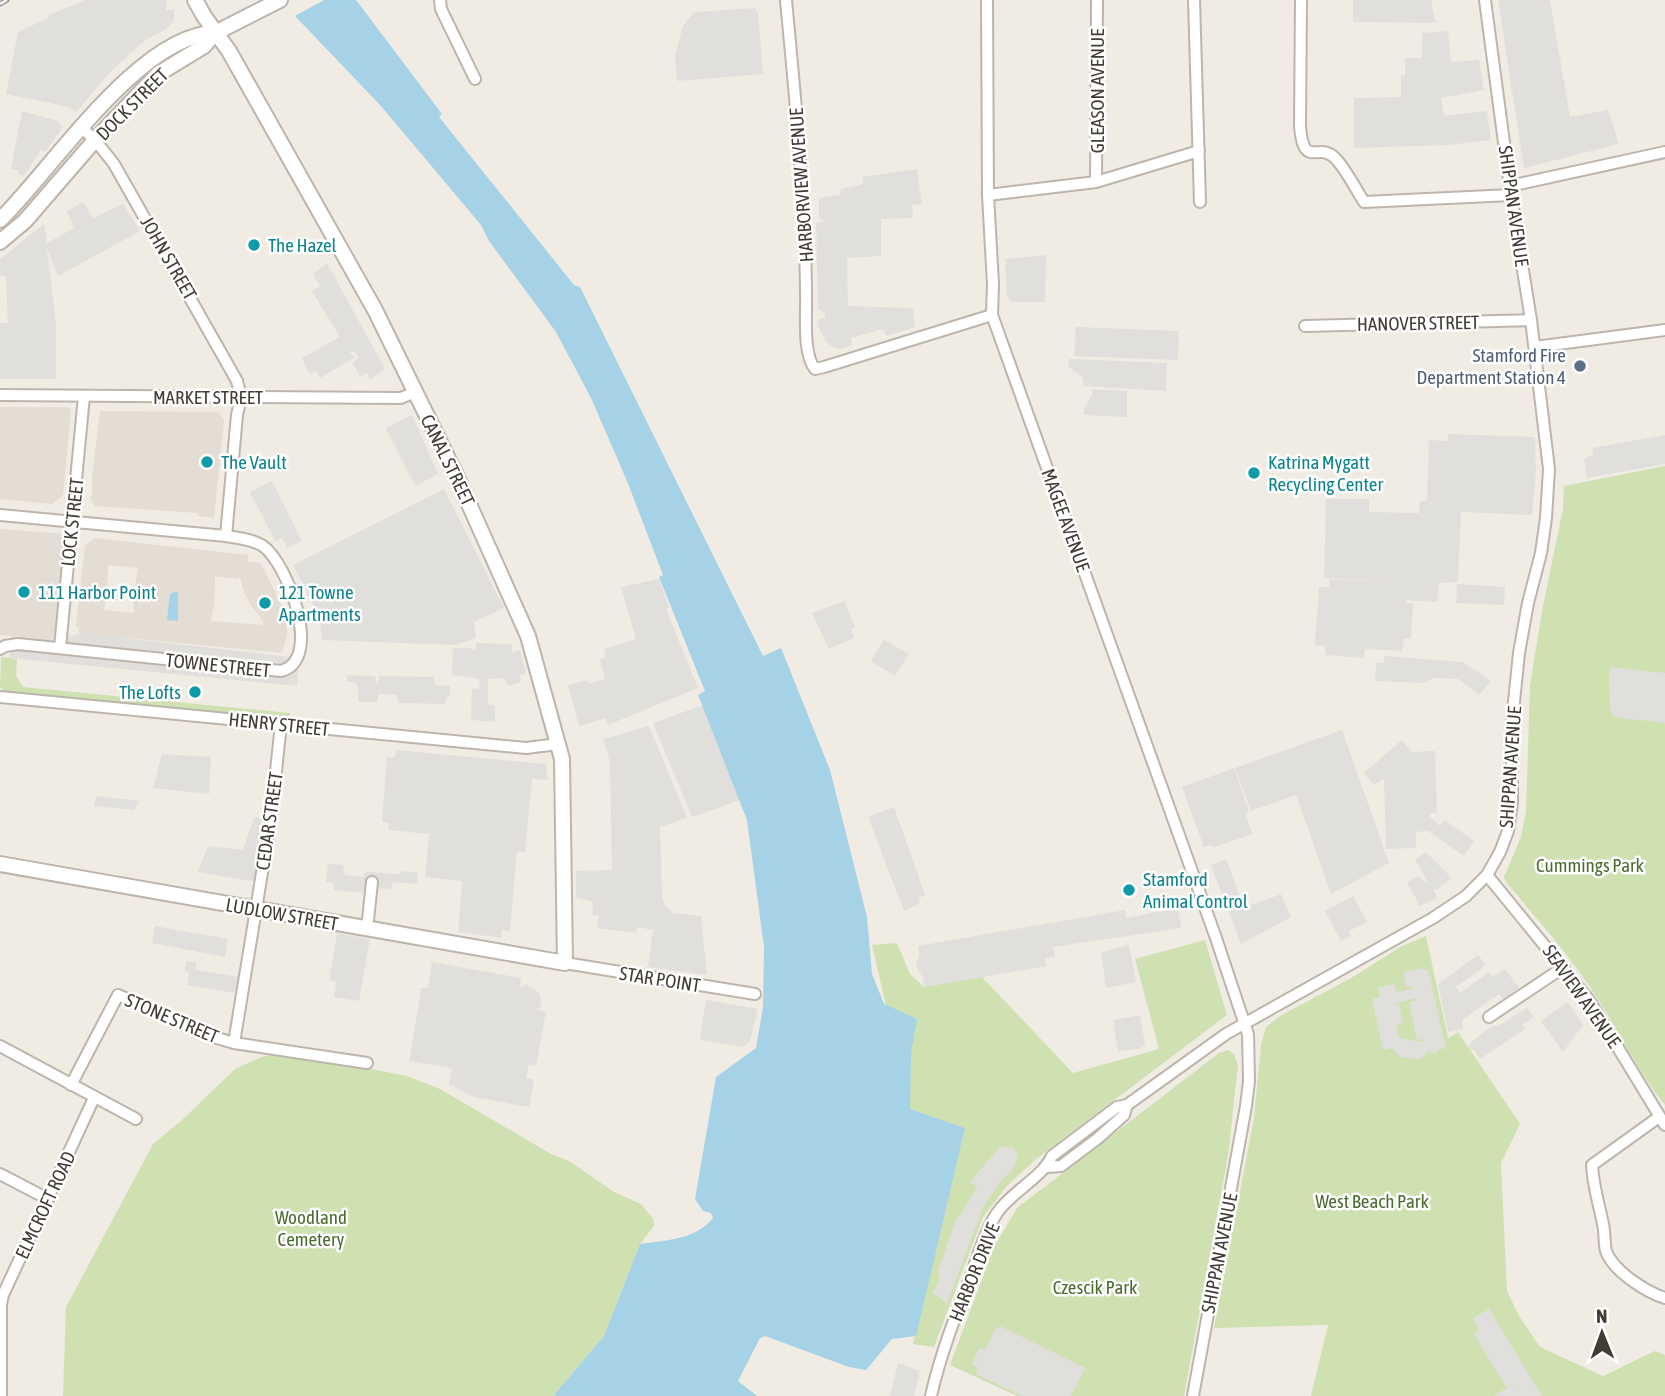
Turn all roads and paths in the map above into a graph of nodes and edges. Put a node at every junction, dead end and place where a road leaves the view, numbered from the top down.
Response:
1 (195, 0) edge
2 (280, 0) edge
3 (440, 0) edge
4 (786, 0) edge
5 (988, 0) edge
6 (1097, 0) edge
7 (1194, 0) edge
8 (1301, 0) edge
9 (1485, 0) edge
10 (215, 33) junction
11 (475, 79) dead end
12 (82, 128) junction
13 (95, 140) junction
14 (1199, 151) junction
15 (1665, 152) edge
16 (1096, 182) junction
17 (1511, 190) junction
18 (988, 195) junction
19 (1200, 202) dead end
20 (0, 220) edge
21 (0, 242) edge
22 (992, 315) junction
23 (1531, 320) junction
24 (1305, 326) dead end
25 (1665, 330) edge
26 (1535, 347) junction
27 (415, 392) junction
28 (0, 395) edge
29 (84, 396) junction
30 (241, 397) junction
31 (0, 514) edge
32 (72, 521) junction
33 (226, 537) junction
34 (60, 648) junction
35 (0, 649) edge
36 (0, 697) edge
37 (281, 724) junction
38 (558, 744) junction
39 (0, 864) edge
40 (1487, 875) junction
41 (372, 882) dead end
42 (256, 909) junction
43 (367, 930) junction
44 (565, 964) junction
45 (1564, 967) junction
46 (755, 994) dead end
47 (1489, 1017) dead end
48 (1245, 1023) junction
49 (234, 1043) junction
50 (0, 1046) edge
51 (368, 1063) dead end
52 (71, 1084) junction
53 (94, 1098) junction
54 (136, 1119) dead end
55 (1662, 1121) edge
56 (0, 1174) edge
57 (48, 1199) junction
58 (1, 1294) edge
59 (1665, 1298) edge
60 (1, 1396) edge
61 (931, 1396) edge
62 (1193, 1396) edge

1 - 10 street, CANAL STREET
2 - 10 street
3 - 11 street
4 - 22 street, HARBORVIEW AVENUE
5 - 18 street, MAGEE AVENUE
6 - 16 street, GLEASON AVENUE
7 - 14 street
8 - 17 street
9 - 17 street, SHIPPAN AVENUE
10 - 12 street, DOCK STREET
10 - 13 street, DOCK STREET
10 - 27 street, CANAL STREET
12 - 13 street, JOHN STREET
12 - 20 street, DOCK STREET
13 - 21 street, DOCK STREET
13 - 30 street, JOHN STREET
14 - 16 street
14 - 19 street
15 - 17 street
16 - 18 street
17 - 23 street, SHIPPAN AVENUE
18 - 22 street, MAGEE AVENUE
22 - 48 street, MAGEE AVENUE
23 - 24 street, HANOVER STREET
23 - 26 street, SHIPPAN AVENUE
25 - 26 street
26 - 40 street, SHIPPAN AVENUE
27 - 30 street, MARKET STREET
27 - 38 street, CANAL STREET
28 - 29 street, MARKET STREET
29 - 30 street, MARKET STREET
29 - 32 street, LOCK STREET
30 - 33 street
31 - 32 street, TOWNE STREET
32 - 33 street, TOWNE STREET
32 - 34 street, LOCK STREET
33 - 34 street, TOWNE STREET
34 - 35 street, TOWNE STREET
36 - 37 street, HENRY STREET
37 - 38 street, HENRY STREET
37 - 42 street, CEDAR STREET
38 - 44 street, CANAL STREET
39 - 42 street, LUDLOW STREET
40 - 45 street, SEAVIEW AVENUE
40 - 48 street, SHIPPAN AVENUE
41 - 43 street
42 - 43 street, LUDLOW STREET
42 - 49 street, CEDAR STREET
43 - 44 street, LUDLOW STREET
44 - 46 street, STAR POINT
45 - 47 street
45 - 55 street, SEAVIEW AVENUE
48 - 61 street, HARBOR DRIVE
48 - 62 street, SHIPPAN AVENUE
49 - 51 street, STONE STREET
49 - 52 street, STONE STREET
50 - 52 street
52 - 53 street
53 - 54 street
53 - 57 street, ELMCROFT ROAD
55 - 59 street
56 - 57 street
57 - 58 street, ELMCROFT ROAD
58 - 60 street, ELMCROFT ROAD

